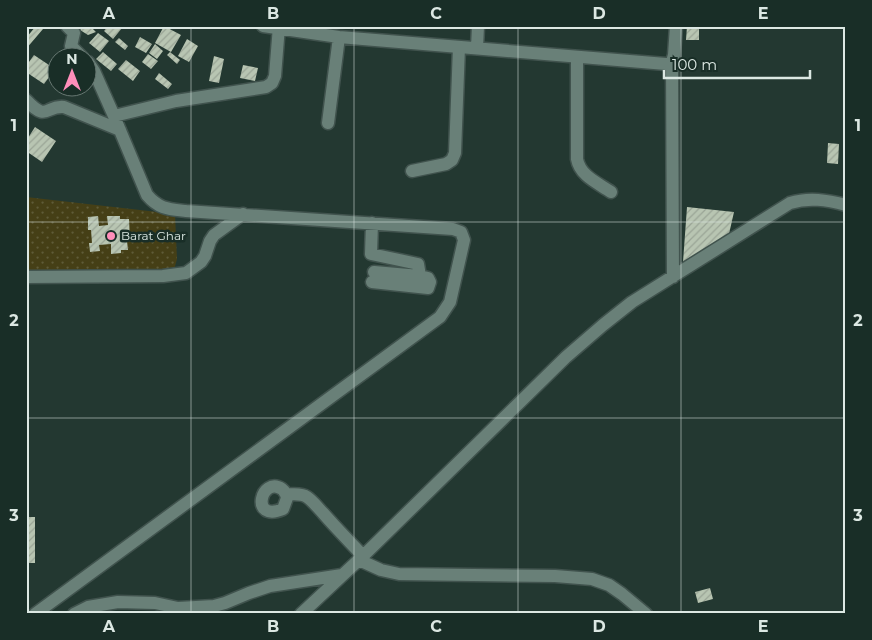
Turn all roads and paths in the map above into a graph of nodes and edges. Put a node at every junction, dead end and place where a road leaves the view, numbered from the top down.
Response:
1 (67, 26) edge
2 (263, 26) edge
3 (478, 26) edge
4 (676, 26) edge
5 (279, 28) edge
6 (339, 37) junction
7 (458, 47) junction
8 (73, 48) edge
9 (477, 48) junction
10 (577, 57) junction
11 (672, 62) junction
12 (98, 80) edge
13 (26, 100) edge
14 (114, 116) junction
15 (328, 123) dead end
16 (120, 130) junction
17 (412, 171) dead end
18 (611, 192) dead end
19 (846, 205) edge
20 (243, 214) junction
21 (372, 223) junction
22 (26, 277) edge
23 (373, 277) dead end
24 (674, 277) junction
25 (286, 494) dead end
26 (361, 558) junction
27 (342, 575) junction
28 (34, 614) edge
29 (74, 614) edge
30 (301, 614) edge
31 (646, 614) edge

1 - 8 street
2 - 5 street
3 - 9 street
4 - 11 street
5 - 6 street
5 - 14 street
6 - 7 street
6 - 15 street
7 - 9 street
7 - 17 street
9 - 10 street
10 - 11 street
10 - 18 street
11 - 24 street
12 - 14 street
13 - 16 street
14 - 16 street
16 - 20 street
19 - 24 street
20 - 21 street
20 - 22 street
21 - 23 street
21 - 28 street
24 - 26 street
25 - 26 street
26 - 27 street
26 - 31 street
27 - 29 street
27 - 30 street

